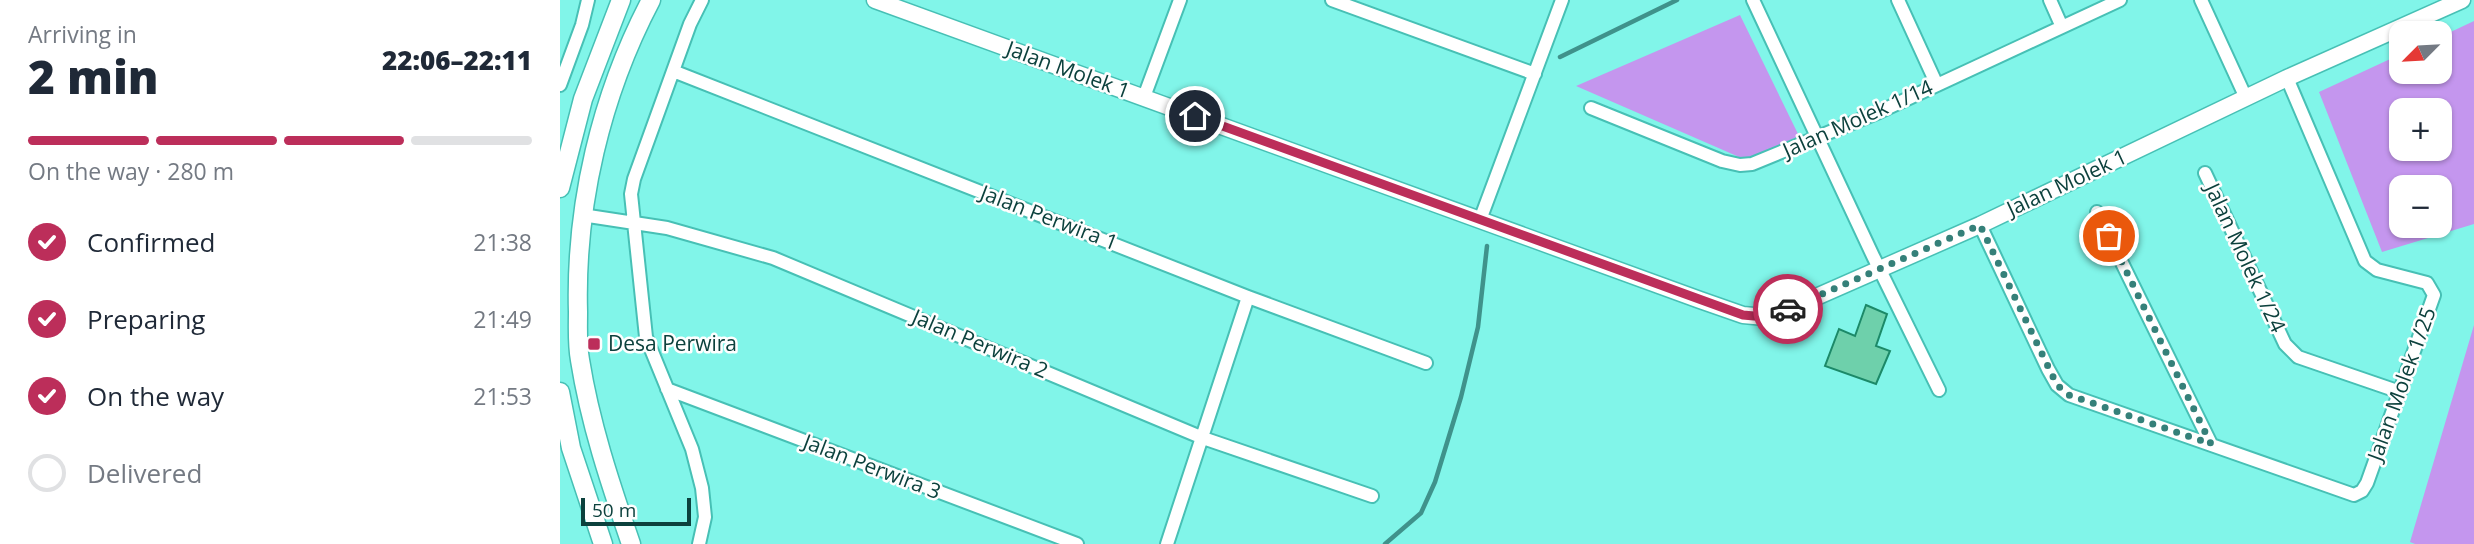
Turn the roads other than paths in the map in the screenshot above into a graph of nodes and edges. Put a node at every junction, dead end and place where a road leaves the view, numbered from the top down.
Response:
1 (588, 0) edge
2 (621, 0) edge
3 (651, 0) edge
4 (702, 0) edge
5 (875, 0) edge
6 (1181, 0) edge
7 (1332, 0) edge
8 (1563, 0) edge
9 (1753, 0) edge
10 (1898, 0) edge
11 (2050, 0) edge
12 (2120, 0) edge
13 (2201, 0) edge
14 (2462, 0) edge
15 (2062, 27) junction
16 (673, 71) junction
17 (1535, 74) junction
18 (2287, 78) junction
19 (560, 85) edge
20 (1937, 85) junction
21 (1144, 97) junction
22 (2246, 98) junction
23 (1591, 108) dead end
24 (1818, 139) junction
25 (2205, 173) dead end
26 (560, 188) edge
27 (2098, 212) dead end
28 (582, 215) junction
29 (1480, 220) junction
30 (633, 221) junction
31 (1980, 225) junction
32 (1879, 271) junction
33 (1248, 296) junction
34 (1426, 363) dead end
35 (667, 389) junction
36 (1939, 390) dead end
37 (560, 392) edge
38 (2400, 392) junction
39 (1203, 438) junction
40 (2211, 444) junction
41 (1372, 496) dead end
42 (603, 544) edge
43 (631, 544) edge
44 (699, 544) edge
45 (1077, 544) edge
46 (1167, 544) edge

1 - 19 street
2 - 26 main road
3 - 28 main road
4 - 16 street
5 - 21 street, Jalan Molek 1
6 - 21 street
7 - 17 street
8 - 17 street
9 - 24 street
10 - 20 street
11 - 15 street
12 - 15 street, Jalan Molek 1/14
13 - 22 street
14 - 18 street, Jalan Molek 1
15 - 20 street, Jalan Molek 1/14
16 - 30 street
16 - 33 street, Jalan Perwira 1
17 - 29 street
18 - 22 street, Jalan Molek 1
18 - 38 street, Jalan Molek 1/25
20 - 24 street, Jalan Molek 1/14
21 - 29 street, Jalan Molek 1
22 - 31 street, Jalan Molek 1
23 - 24 street, Jalan Molek 1/14
24 - 32 street
25 - 38 street, Jalan Molek 1/24
27 - 40 street
28 - 30 street, Jalan Perwira 2
28 - 43 main road
29 - 32 street, Jalan Molek 1
30 - 35 street
30 - 39 street, Jalan Perwira 2
31 - 32 street, Jalan Molek 1
31 - 40 street
32 - 36 street
33 - 34 street, Jalan Perwira 1
33 - 39 street
35 - 44 street
35 - 45 street, Jalan Perwira 3
37 - 42 main road
38 - 40 street, Jalan Molek 1/25
39 - 41 street, Jalan Perwira 2
39 - 46 street

